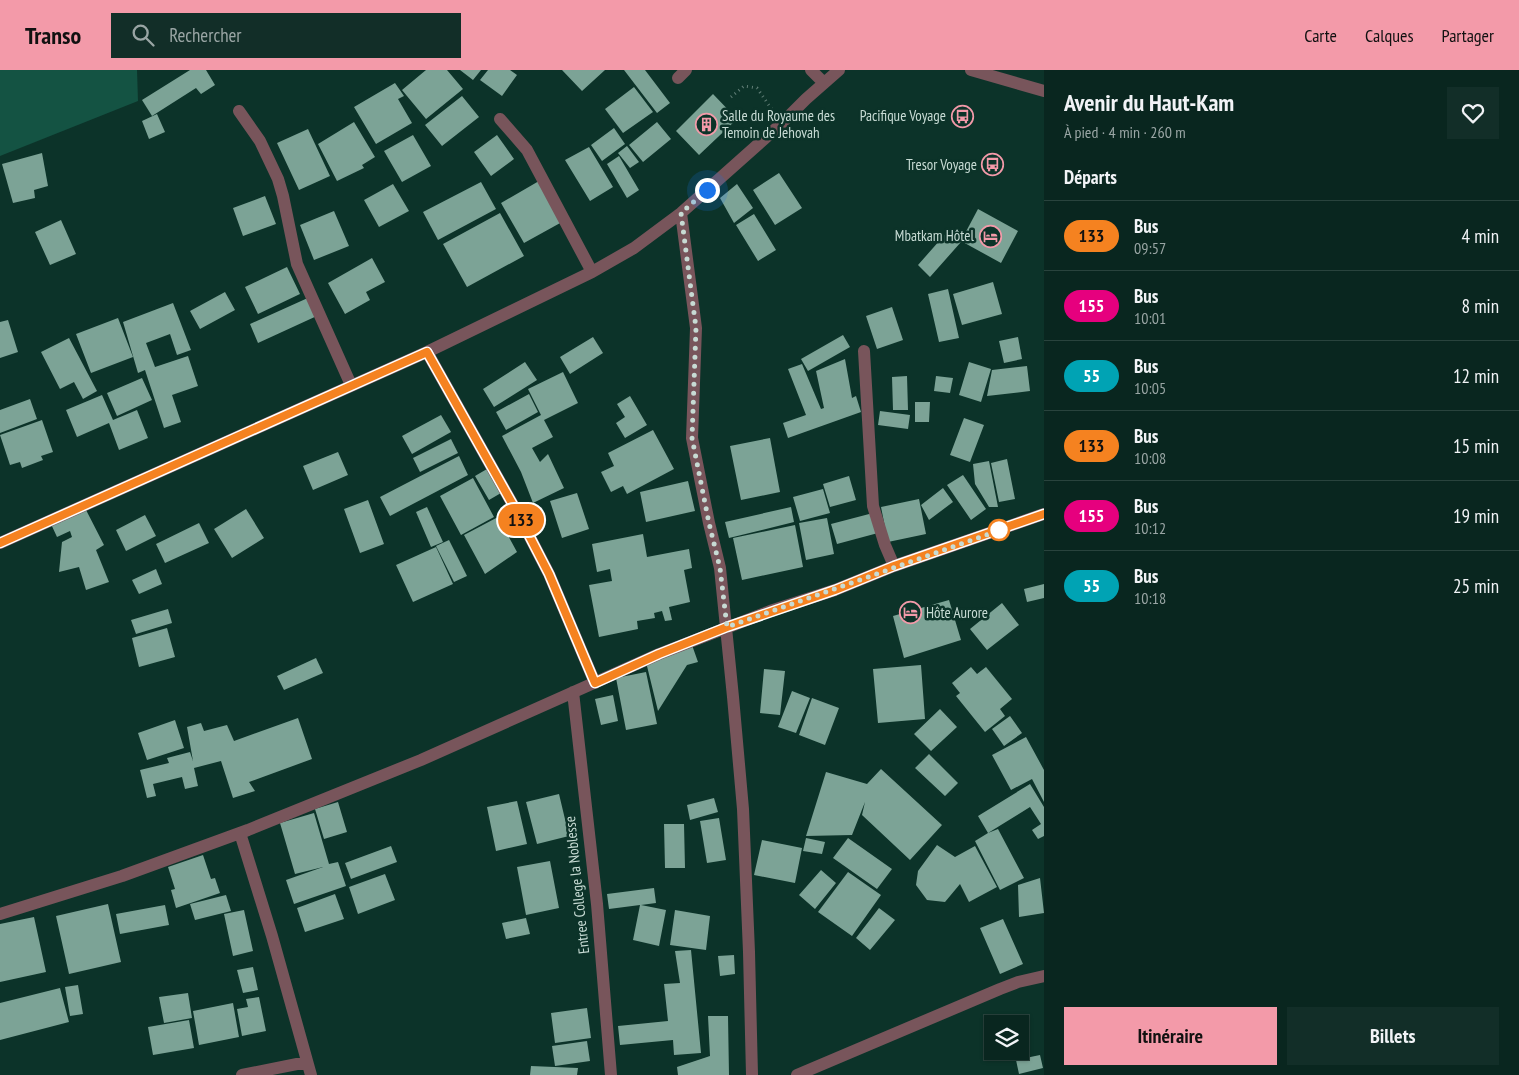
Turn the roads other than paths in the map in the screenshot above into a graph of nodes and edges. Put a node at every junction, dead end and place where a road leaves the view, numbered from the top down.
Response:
1 (811, 70) edge
2 (839, 70) edge
3 (971, 70) edge
4 (824, 82) junction
5 (1044, 91) edge
6 (239, 111) dead end
7 (500, 119) dead end
8 (681, 213) junction
9 (592, 272) junction
10 (864, 350) dead end
11 (427, 352) junction
12 (351, 385) junction
13 (1044, 514) edge
14 (0, 543) edge
15 (894, 566) junction
16 (727, 627) junction
17 (595, 683) junction
18 (573, 692) junction
19 (240, 833) junction
20 (0, 914) edge
21 (1044, 976) edge
22 (307, 1062) junction
23 (242, 1075) edge
24 (311, 1075) edge
25 (611, 1075) edge
26 (752, 1075) edge
27 (798, 1075) edge

1 - 4 street
2 - 4 street
3 - 5 street
4 - 8 street
6 - 12 street
7 - 9 street
8 - 9 street
8 - 16 street
9 - 11 street
10 - 15 street
11 - 12 street
11 - 17 street
12 - 14 street
13 - 15 street
15 - 16 street
16 - 17 street
16 - 26 street
17 - 18 street
18 - 19 street
18 - 25 street, Entree College la Noblesse
19 - 20 street
19 - 22 street
21 - 27 street
22 - 23 street
22 - 24 street

